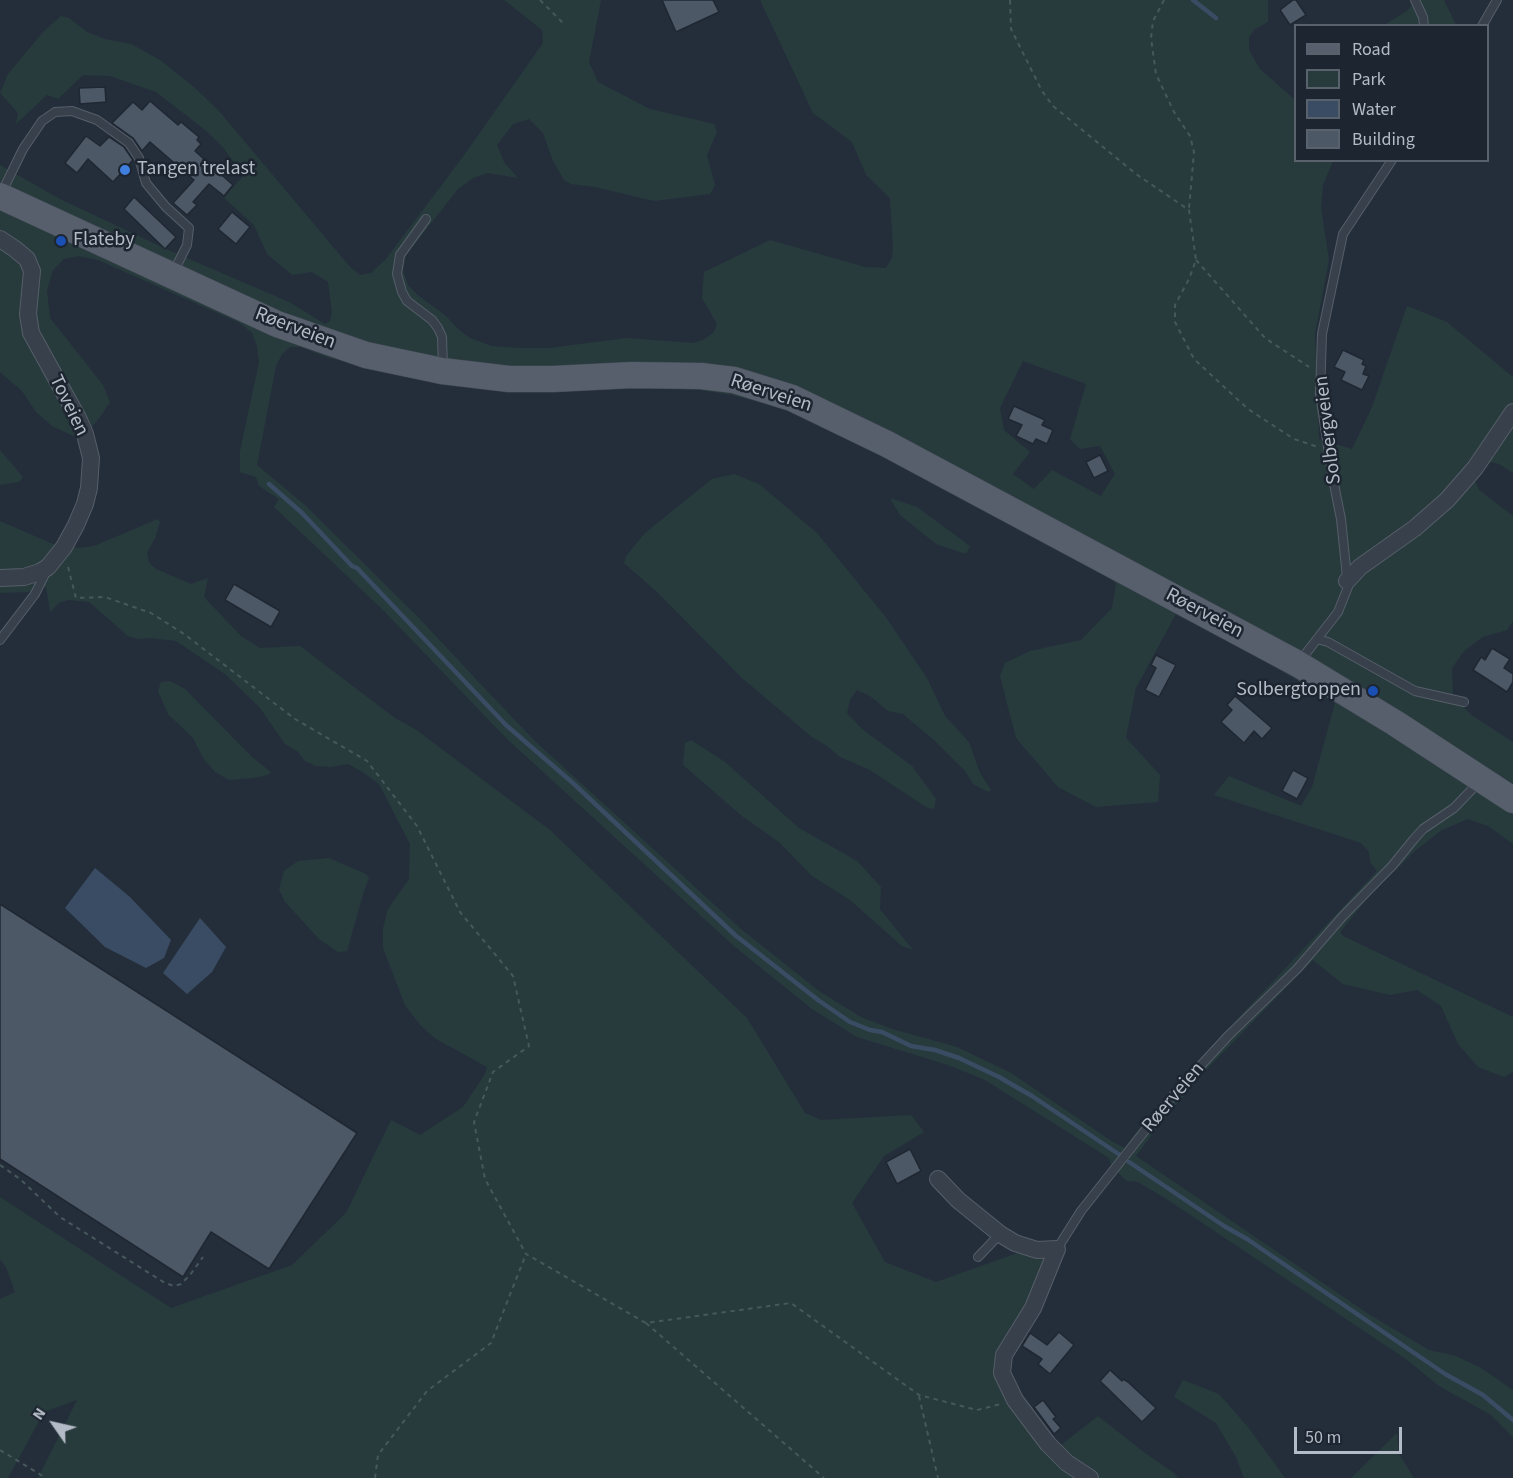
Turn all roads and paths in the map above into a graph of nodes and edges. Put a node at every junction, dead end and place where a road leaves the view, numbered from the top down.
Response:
1 (540, 0) edge
2 (1010, 0) edge
3 (1164, 0) edge
4 (1415, 0) edge
5 (1497, 0) edge
6 (564, 24) dead end
7 (1424, 24) edge
8 (1483, 24) edge
9 (1391, 162) edge
10 (0, 196) edge
11 (1189, 210) junction
12 (426, 219) dead end
13 (0, 239) edge
14 (1196, 260) junction
15 (178, 263) dead end
16 (442, 371) junction
17 (1321, 376) junction
18 (1513, 412) edge
19 (1329, 450) junction
20 (64, 547) junction
21 (48, 567) junction
22 (0, 578) edge
23 (1347, 580) junction
24 (1317, 639) junction
25 (0, 640) edge
26 (1298, 664) junction
27 (1464, 702) dead end
28 (1482, 779) junction
29 (1513, 800) edge
30 (0, 1165) edge
31 (938, 1179) dead end
32 (1000, 1234) junction
33 (1057, 1249) junction
34 (526, 1254) junction
35 (203, 1257) dead end
36 (978, 1257) dead end
37 (646, 1323) junction
38 (919, 1395) junction
39 (1015, 1400) junction
40 (0, 1450) edge
41 (46, 1478) edge
42 (375, 1478) edge
43 (824, 1478) edge
44 (938, 1478) edge
45 (1090, 1478) edge

1 - 6 path
2 - 11 path
3 - 11 path
4 - 7 lane
5 - 8 lane
9 - 17 lane, Solbergveien
10 - 15 lane
10 - 16 main road, Røerveien
11 - 14 path
12 - 16 lane
13 - 20 street, Toveien
14 - 17 path
14 - 19 path
16 - 26 main road, Røerveien
17 - 19 lane, Solbergveien
18 - 23 street
19 - 23 lane, Solbergveien
20 - 21 street, Toveien
20 - 34 path
21 - 22 street
21 - 25 lane
23 - 24 lane, Solbergveien
24 - 26 lane, Solbergveien
24 - 27 lane
26 - 28 main road, Røerveien
28 - 29 main road, Røerveien
28 - 33 lane, Røerveien
30 - 35 path
31 - 32 street
32 - 33 street
32 - 36 lane
33 - 39 street
34 - 37 path
34 - 42 path
37 - 38 path
37 - 43 path
38 - 39 path
38 - 44 path
39 - 45 street
40 - 41 path

